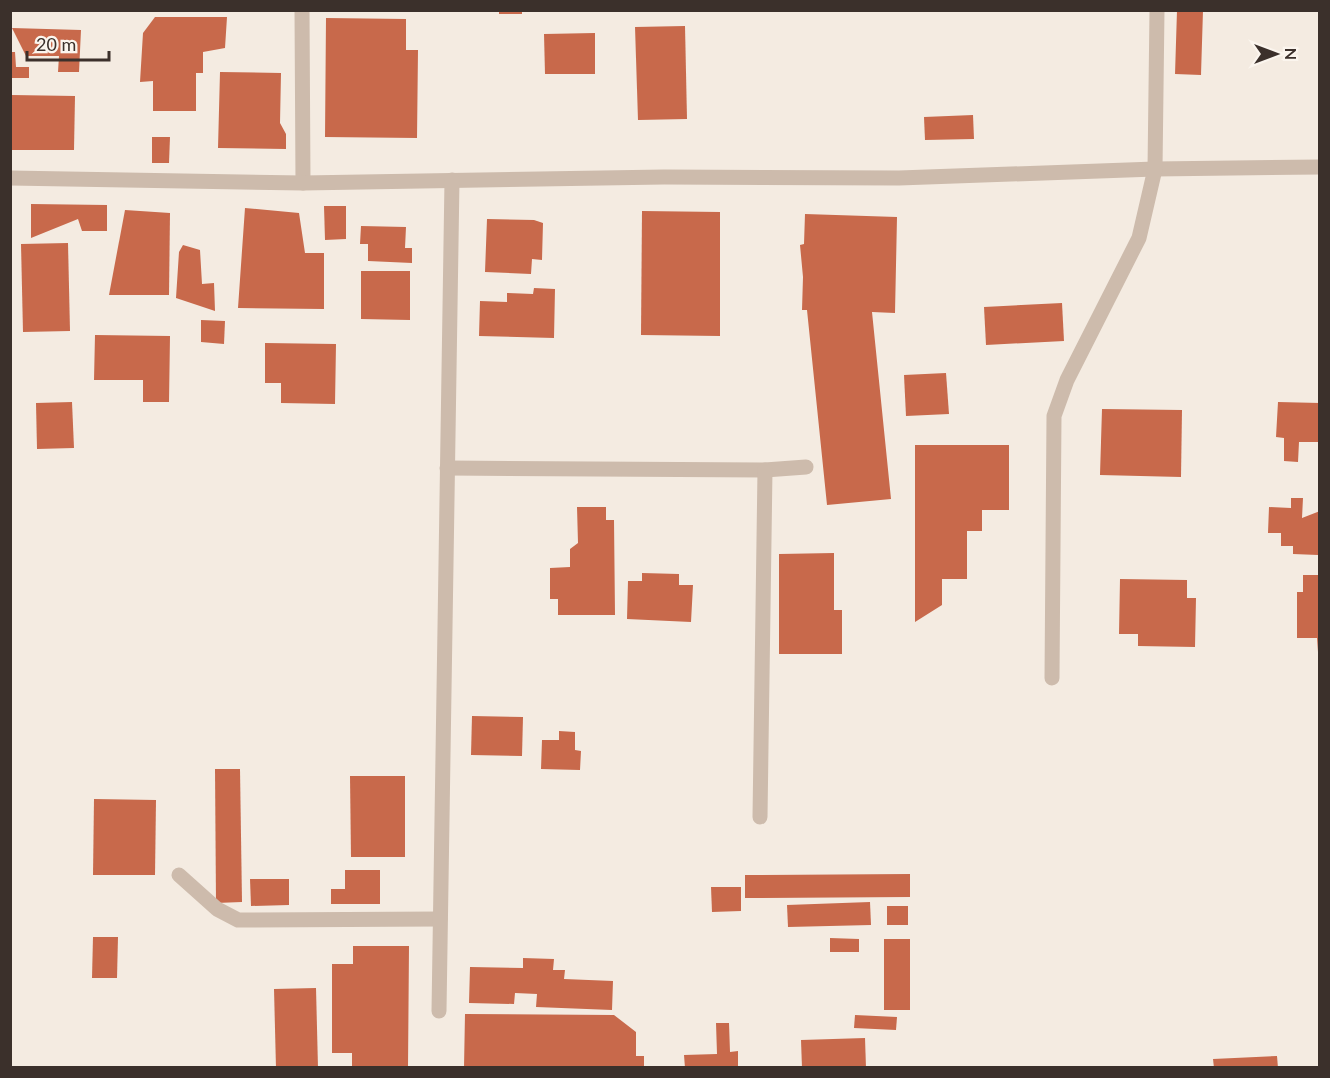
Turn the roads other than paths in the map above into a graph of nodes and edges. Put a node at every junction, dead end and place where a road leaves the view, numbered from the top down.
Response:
1 (302, 10) edge
2 (1157, 10) edge
3 (1320, 167) edge
4 (1155, 169) junction
5 (10, 178) edge
6 (452, 180) junction
7 (303, 183) junction
8 (806, 467) dead end
9 (447, 468) junction
10 (765, 470) junction
11 (1052, 678) dead end
12 (760, 816) dead end
13 (179, 875) dead end
14 (440, 919) junction
15 (438, 1011) dead end

1 - 7 street
2 - 4 street
3 - 4 street
4 - 6 street
4 - 11 street
5 - 7 street
6 - 7 street
6 - 9 street
8 - 10 street
9 - 10 street
9 - 14 street
10 - 12 street
13 - 14 street
14 - 15 street

